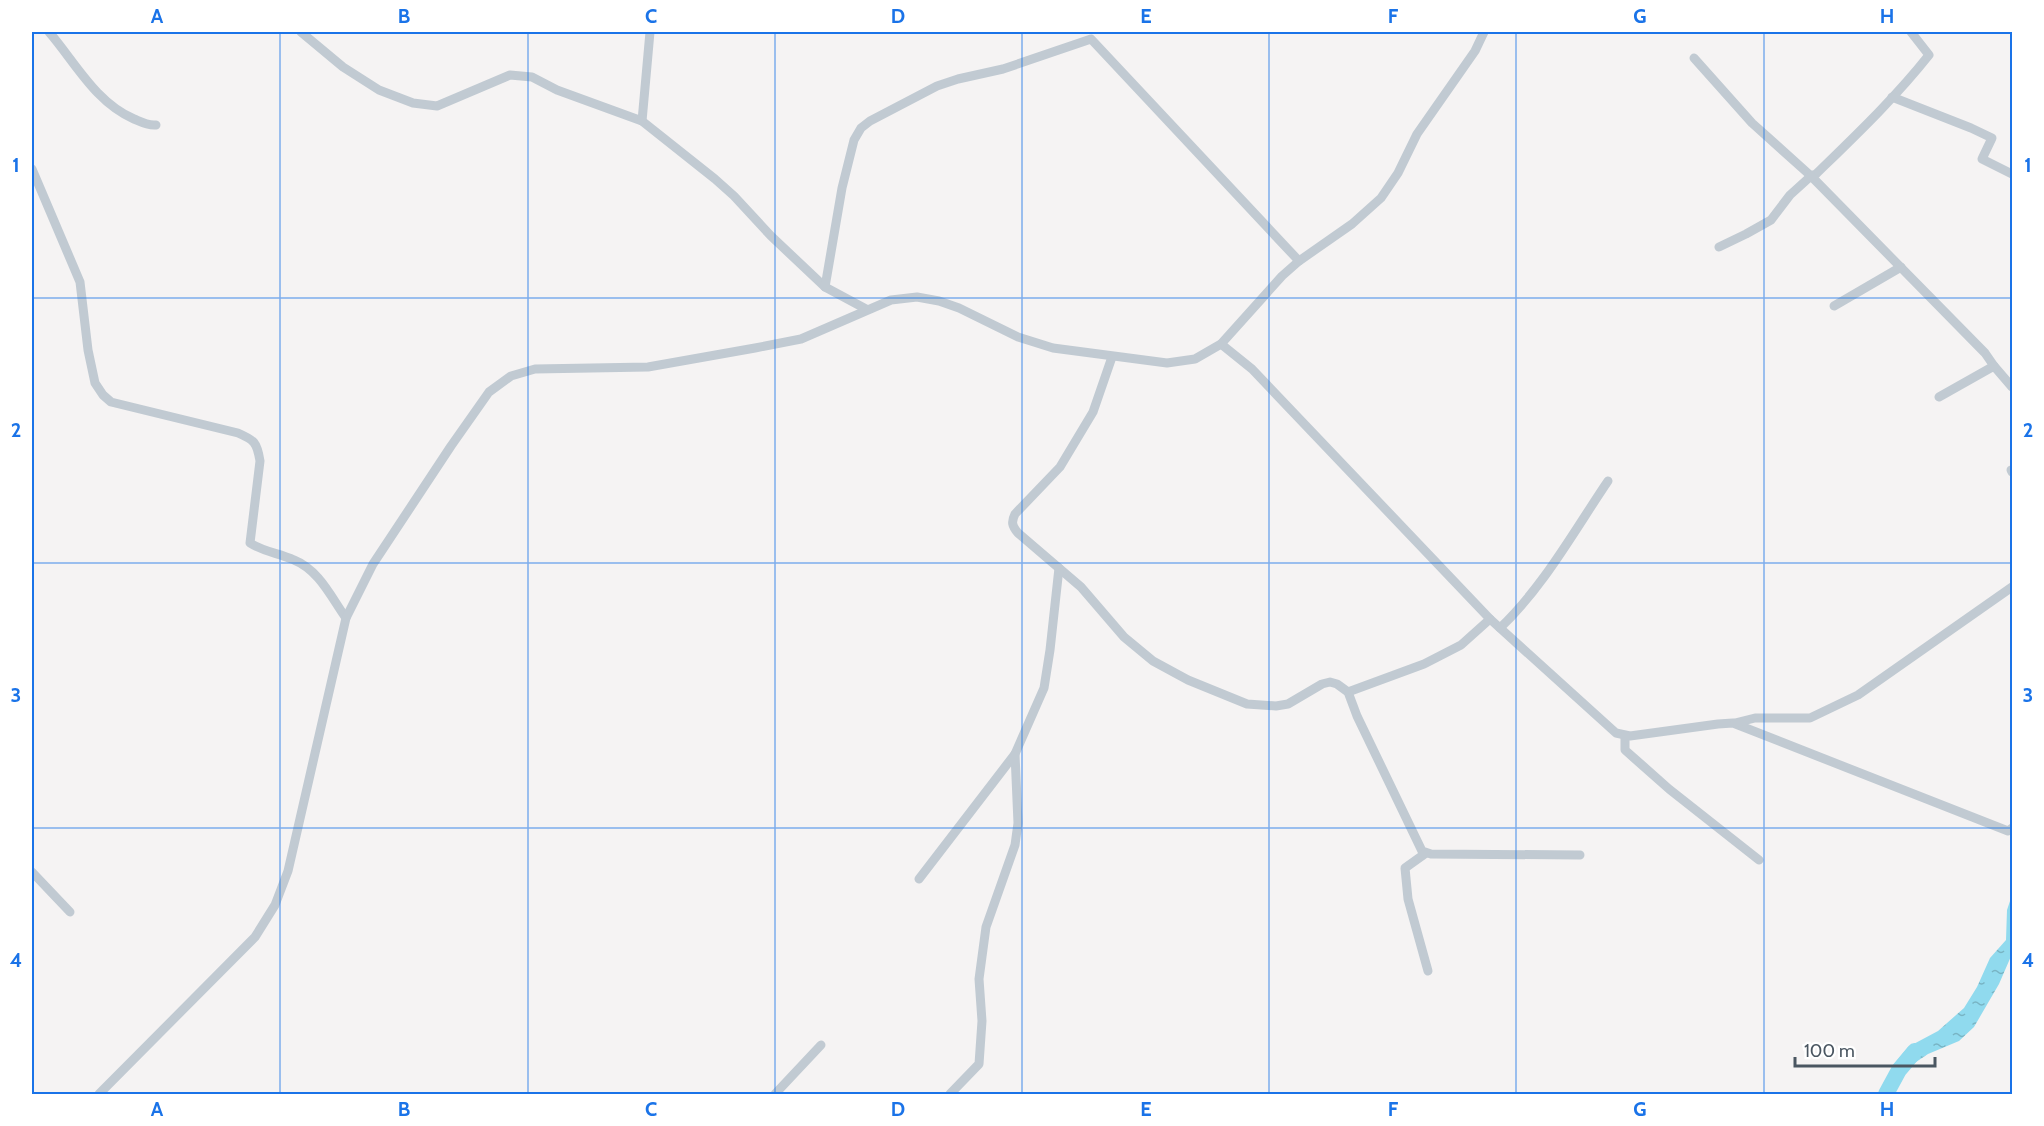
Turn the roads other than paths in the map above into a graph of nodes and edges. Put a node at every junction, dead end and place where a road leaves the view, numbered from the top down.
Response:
1 (49, 32) edge
2 (301, 32) edge
3 (650, 32) edge
4 (1484, 32) edge
5 (1912, 32) edge
6 (1694, 57) dead end
7 (1892, 97) junction
8 (642, 121) junction
9 (156, 125) dead end
10 (32, 169) edge
11 (2013, 174) edge
12 (1810, 176) junction
13 (1719, 247) dead end
14 (1299, 261) junction
15 (1901, 267) junction
16 (825, 287) junction
17 (1834, 306) dead end
18 (866, 309) junction
19 (1221, 344) junction
20 (1112, 357) junction
21 (1994, 366) junction
22 (2013, 387) edge
23 (1939, 397) dead end
24 (1608, 481) dead end
25 (1059, 568) junction
26 (2013, 587) edge
27 (346, 618) junction
28 (1490, 619) junction
29 (1500, 628) junction
30 (1348, 692) junction
31 (1733, 723) junction
32 (1626, 736) junction
33 (1015, 754) junction
34 (2013, 828) edge
35 (1426, 853) junction
36 (1580, 855) dead end
37 (1759, 860) dead end
38 (32, 872) edge
39 (920, 879) dead end
40 (70, 912) dead end
41 (1428, 970) dead end
42 (821, 1045) dead end
43 (99, 1095) edge
44 (775, 1095) edge
45 (950, 1095) edge

1 - 9 street
2 - 8 street
3 - 8 street
4 - 14 street
5 - 7 street
6 - 12 street
7 - 11 street
7 - 12 street
8 - 16 street
10 - 27 street
12 - 13 street
12 - 15 street
14 - 16 street
14 - 19 street
15 - 17 street
15 - 21 street
16 - 18 street
18 - 20 street
18 - 27 street
19 - 20 street
19 - 28 street
20 - 25 street
21 - 22 street
21 - 23 street
24 - 29 street
25 - 30 street
25 - 33 street
26 - 31 street
27 - 43 street
28 - 29 street
28 - 30 street
29 - 32 street
30 - 35 street
31 - 32 street
31 - 34 street
32 - 37 street
33 - 39 street
33 - 45 street
35 - 36 street
35 - 41 street
38 - 40 street
42 - 44 street

